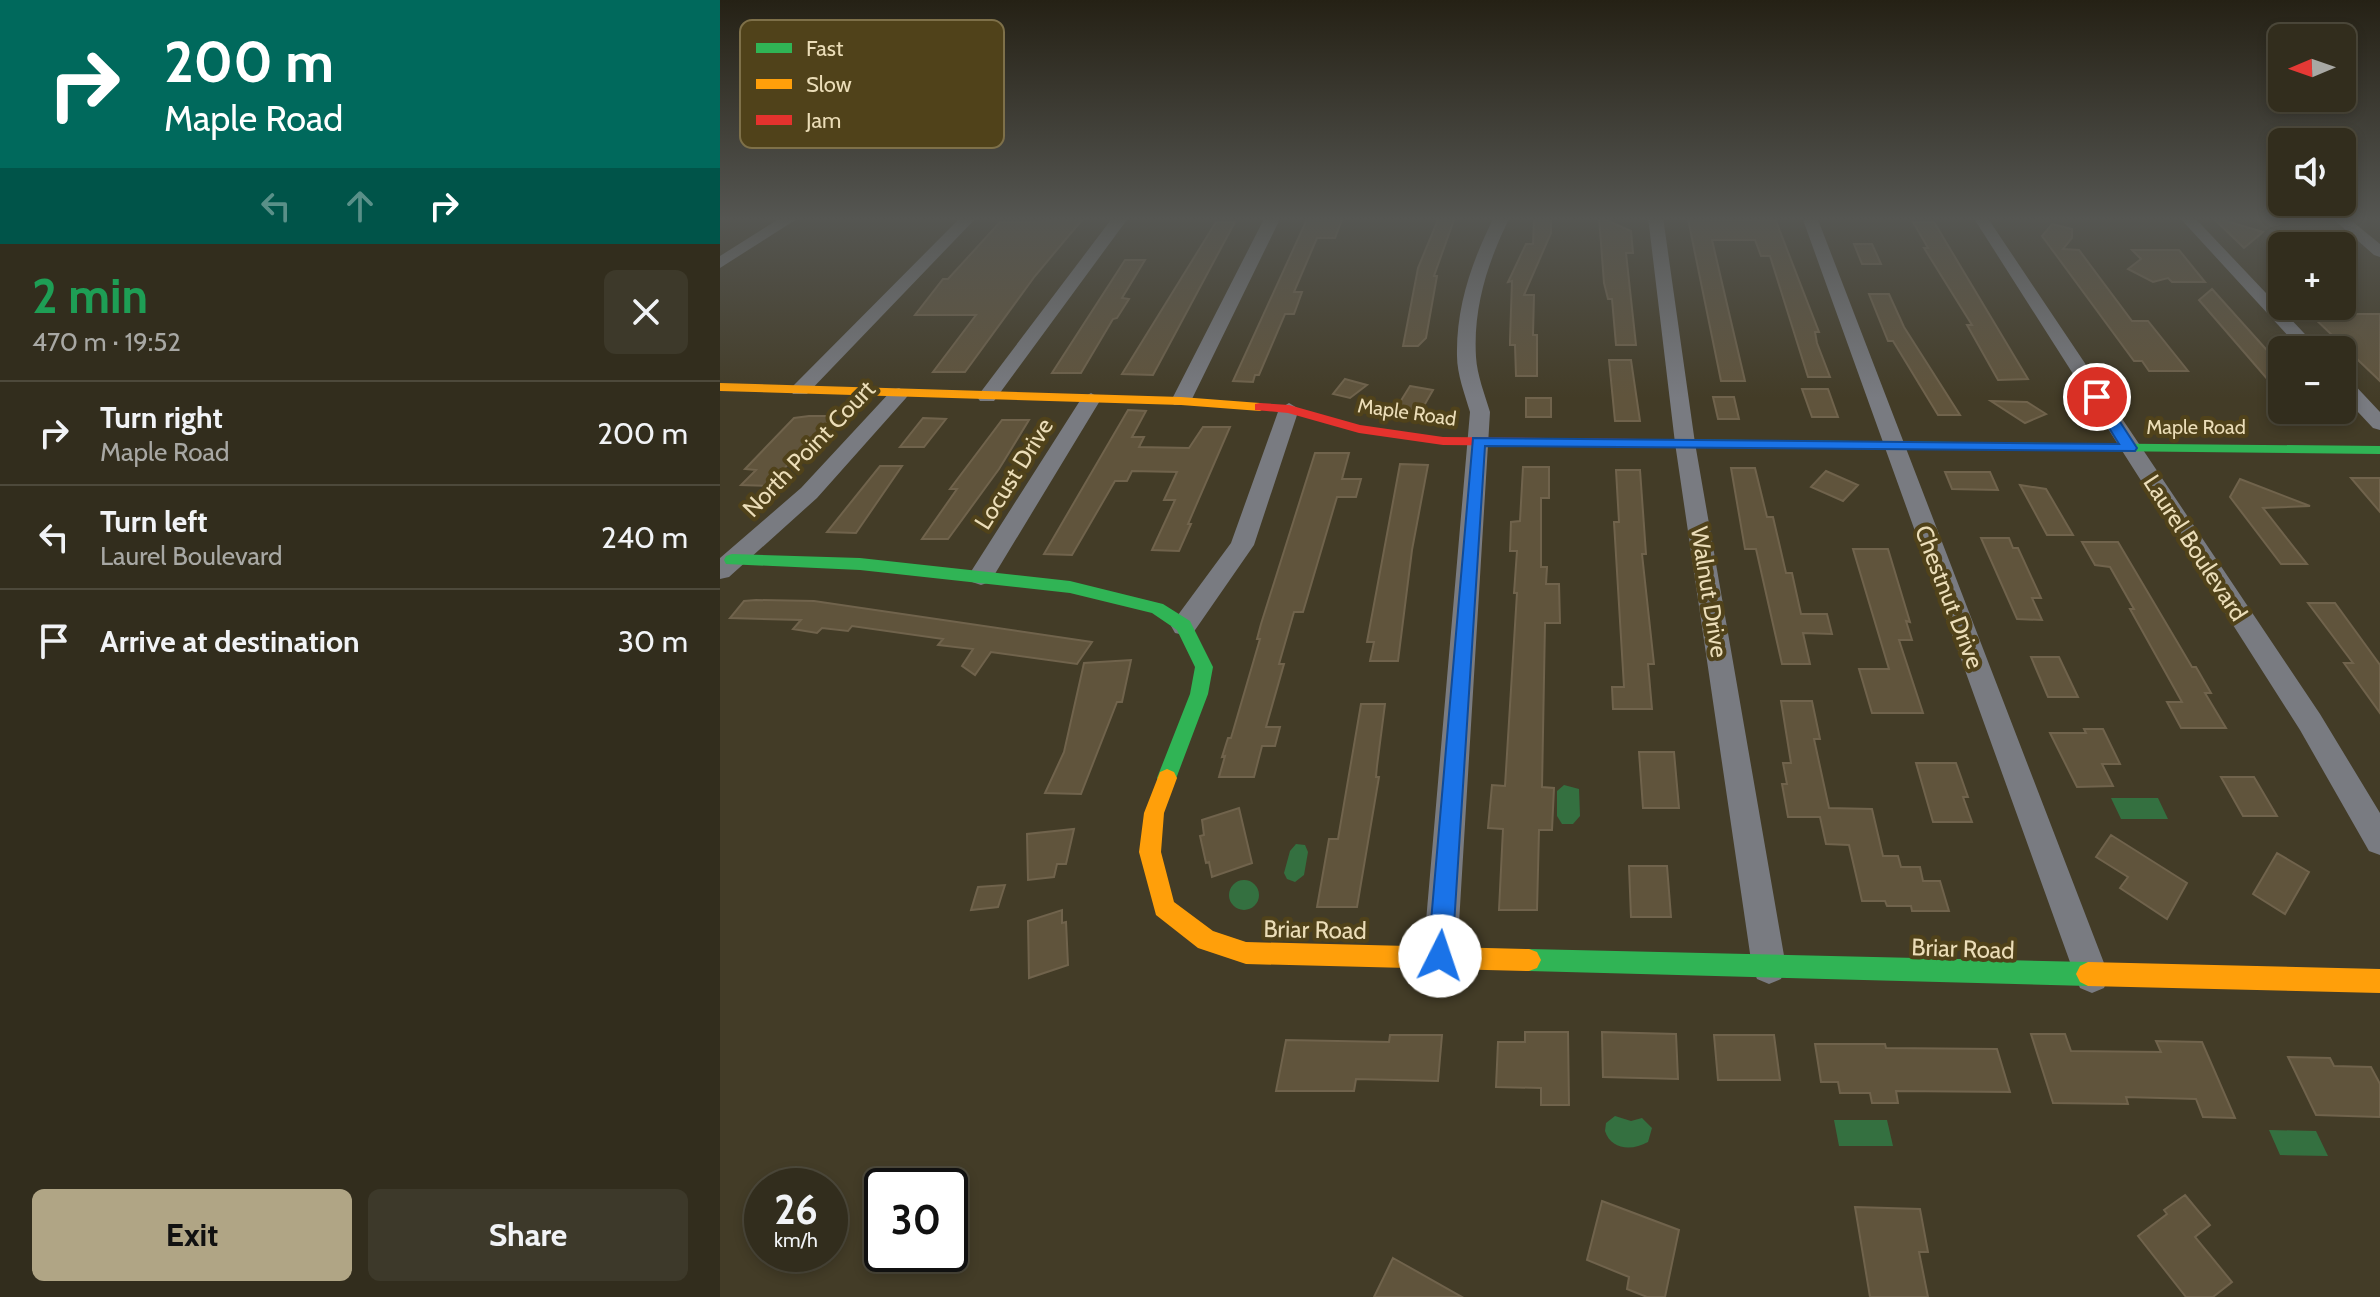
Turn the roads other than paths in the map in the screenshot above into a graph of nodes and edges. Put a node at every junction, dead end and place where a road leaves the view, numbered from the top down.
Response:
1 (910, 278) edge
2 (1076, 278) edge
3 (1243, 278) edge
4 (1476, 278) edge
5 (1663, 278) edge
6 (1831, 278) edge
7 (2019, 278) edge
8 (2243, 278) edge
9 (2298, 336) edge
10 (720, 387) edge
11 (800, 390) junction
12 (899, 394) junction
13 (987, 397) junction
14 (2356, 398) edge
15 (1091, 399) junction
16 (1181, 401) junction
17 (1289, 409) junction
18 (2380, 424) edge
19 (1478, 442) junction
20 (1685, 443) junction
21 (1892, 445) junction
22 (2130, 448) junction
23 (2380, 450) edge
24 (726, 565) edge
25 (981, 576) junction
26 (1184, 626) junction
27 (2380, 841) edge
28 (1440, 956) junction
29 (1769, 967) junction
30 (2092, 976) junction
31 (2380, 981) edge

1 - 11 street
2 - 13 street
3 - 16 street
4 - 19 street
5 - 20 street, Walnut Drive
6 - 21 street, Chestnut Drive
7 - 22 street, Laurel Boulevard
8 - 9 street
10 - 11 street, Maple Road
11 - 12 street, Maple Road
12 - 13 street, Maple Road
12 - 24 street, North Point Court
13 - 15 street, Maple Road
14 - 18 street
15 - 16 street, Maple Road
15 - 25 street, Locust Drive
16 - 17 street, Maple Road
17 - 19 street, Maple Road
17 - 26 street
19 - 20 street, Maple Road
19 - 28 street
20 - 21 street, Maple Road
20 - 29 street, Walnut Drive
21 - 22 street, Maple Road
21 - 30 street, Chestnut Drive
22 - 23 street, Maple Road
22 - 27 street, Laurel Boulevard
24 - 25 street
25 - 26 street
26 - 28 street, Briar Road
28 - 29 street, Briar Road
29 - 30 street, Briar Road
30 - 31 street, Briar Road

